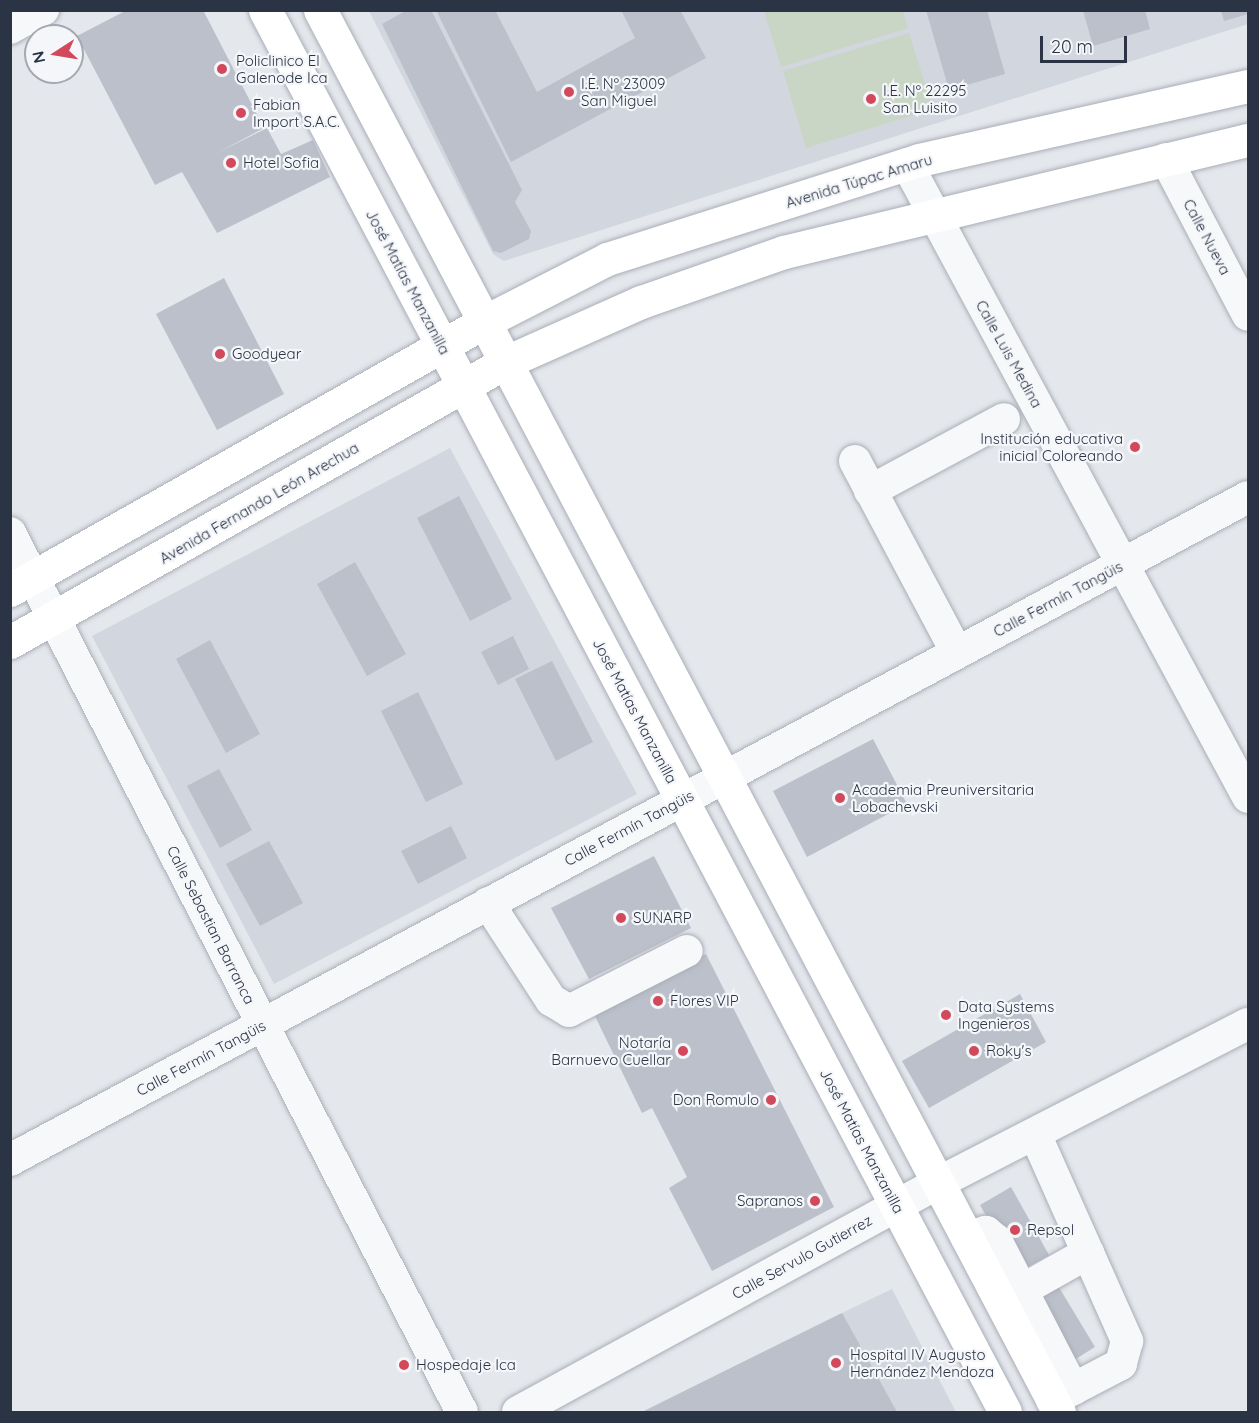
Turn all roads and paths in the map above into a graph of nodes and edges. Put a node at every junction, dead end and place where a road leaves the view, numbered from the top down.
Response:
1 (43, 10) edge
2 (265, 10) edge
3 (320, 10) edge
4 (10, 28) edge
5 (1248, 86) edge
6 (1248, 140) edge
7 (1166, 159) junction
8 (907, 164) junction
9 (934, 215) junction
10 (1248, 315) edge
11 (484, 322) junction
12 (442, 346) junction
13 (506, 362) junction
14 (464, 387) junction
15 (1004, 419) dead end
16 (855, 461) dead end
17 (870, 491) junction
18 (1248, 497) edge
19 (10, 533) edge
20 (1124, 564) junction
21 (22, 584) edge
22 (54, 619) junction
23 (10, 642) edge
24 (957, 653) junction
25 (724, 777) junction
26 (1248, 797) edge
27 (682, 800) junction
28 (488, 903) junction
29 (687, 951) dead end
30 (263, 1024) junction
31 (1248, 1024) edge
32 (1035, 1134) junction
33 (10, 1160) edge
34 (938, 1183) junction
35 (896, 1206) junction
36 (967, 1238) junction
37 (1088, 1253) junction
38 (1022, 1290) junction
39 (1061, 1401) edge
40 (462, 1413) edge
41 (518, 1413) edge
42 (1005, 1413) edge

1 - 4 street
2 - 12 main road, José Matías Manzanilla
3 - 11 main road
5 - 8 main road, Avenida Túpac Amaru
6 - 7 main road
7 - 9 main road
7 - 10 street, Calle Nueva
8 - 9 street, Calle Luis Medina
8 - 11 main road, Avenida Túpac Amaru
9 - 13 main road
9 - 20 street, Calle Luis Medina
11 - 12 main road
11 - 13 main road
12 - 14 main road, José Matías Manzanilla
12 - 21 main road
13 - 14 main road, Avenida Fernando León Arechua
13 - 25 main road
14 - 22 main road, Avenida Fernando León Arechua
14 - 27 main road, José Matías Manzanilla
15 - 17 street
16 - 17 street
17 - 24 street
18 - 20 street, Calle Fermín Tangüis
19 - 21 street, Calle Sebastian Barranca
20 - 24 street, Calle Fermín Tangüis
20 - 26 street, Calle Luis Medina
21 - 22 street, Calle Sebastian Barranca
22 - 23 main road, Avenida Fernando León Arechua
22 - 30 street, Calle Sebastian Barranca
24 - 25 street, Calle Fermín Tangüis
25 - 27 street, Calle Fermín Tangüis
25 - 34 main road
27 - 28 street, Calle Fermín Tangüis
27 - 35 main road, José Matías Manzanilla
28 - 29 street
28 - 30 street, Calle Fermín Tangüis
30 - 33 street, Calle Fermín Tangüis
30 - 40 street, Calle Sebastian Barranca
31 - 32 street, Calle Servulo Gutierrez
32 - 34 street, Calle Servulo Gutierrez
32 - 37 street
34 - 35 street, Calle Servulo Gutierrez
34 - 36 main road
35 - 41 street, Calle Servulo Gutierrez
35 - 42 main road, José Matías Manzanilla
36 - 38 street
36 - 39 main road
37 - 38 street
37 - 39 street
38 - 39 street

